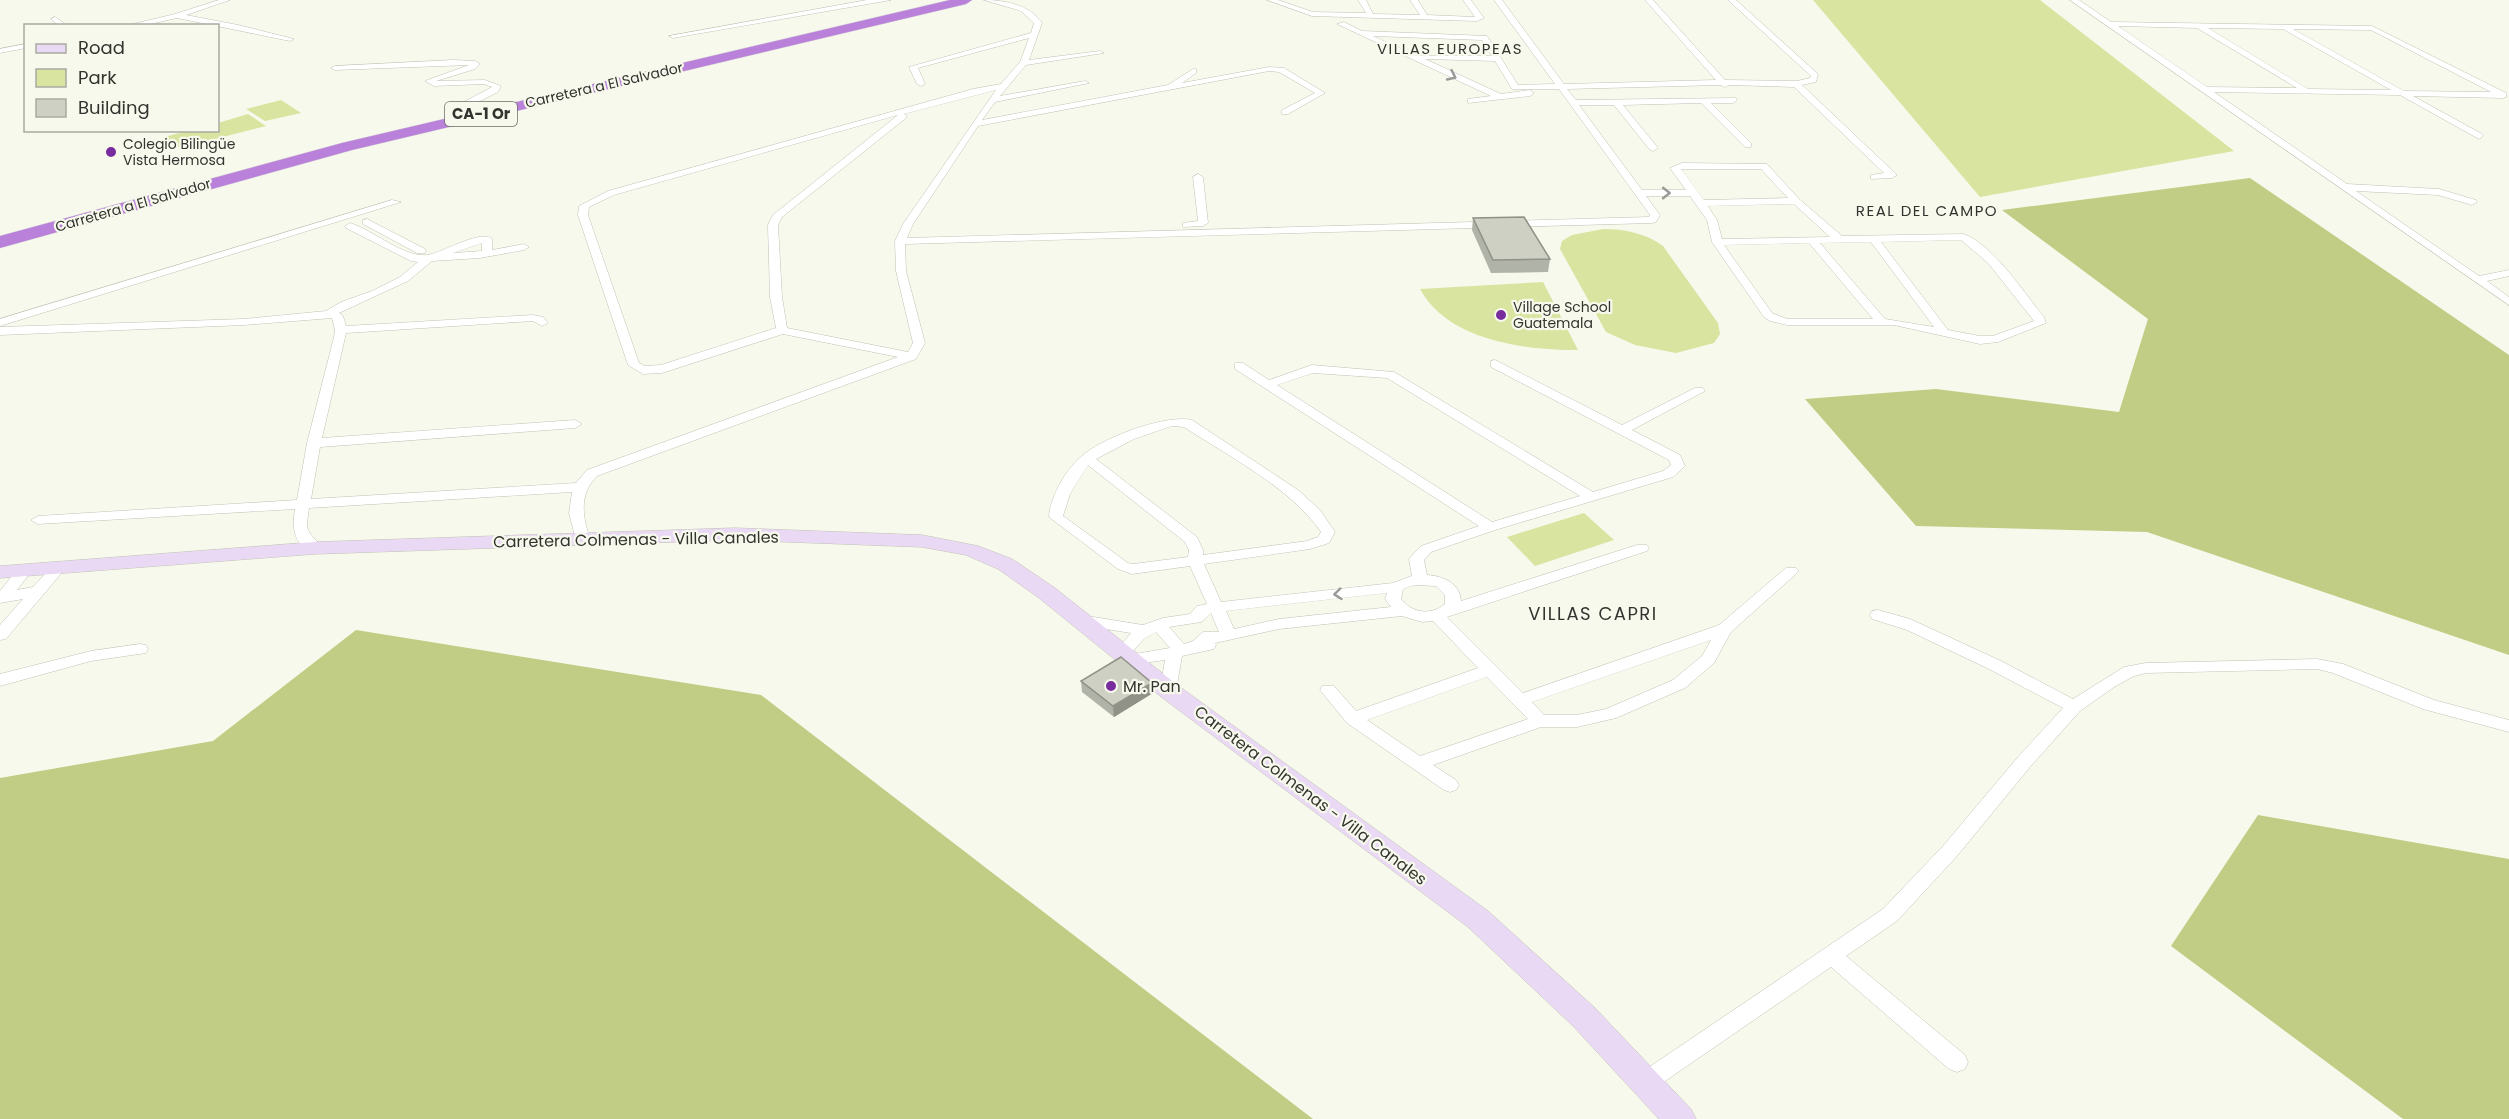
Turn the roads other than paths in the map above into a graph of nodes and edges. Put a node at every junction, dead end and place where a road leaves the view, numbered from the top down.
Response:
1 (225, 0) edge
2 (887, 0) edge
3 (944, 0) edge
4 (966, 0) edge
5 (988, 0) edge
6 (1271, 0) edge
7 (1362, 0) edge
8 (1414, 0) edge
9 (1467, 0) edge
10 (1498, 0) edge
11 (1649, 0) edge
12 (1732, 0) edge
13 (2074, 0) edge
14 (177, 16) junction
15 (1371, 16) junction
16 (1425, 18) junction
17 (55, 19) dead end
18 (62, 24) edge
19 (138, 24) edge
20 (210, 24) edge
21 (1341, 24) dead end
22 (2110, 24) junction
23 (219, 26) edge
24 (2199, 26) junction
25 (2283, 27) junction
26 (235, 30) junction
27 (223, 32) dead end
28 (1362, 33) junction
29 (1036, 34) junction
30 (673, 36) dead end
31 (282, 37) dead end
32 (24, 46) edge
33 (0, 51) edge
34 (1101, 53) dead end
35 (1413, 57) junction
36 (1498, 59) junction
37 (1024, 63) junction
38 (335, 68) dead end
39 (1193, 71) dead end
40 (1085, 83) dead end
41 (1795, 83) junction
42 (921, 84) dead end
43 (1724, 84) junction
44 (1004, 86) junction
45 (1171, 87) junction
46 (1563, 87) junction
47 (2205, 89) junction
48 (1533, 90) junction
49 (2308, 91) junction
50 (2402, 93) junction
51 (1500, 97) junction
52 (992, 100) junction
53 (1733, 100) dead end
54 (1471, 101) dead end
55 (1704, 101) junction
56 (1617, 104) junction
57 (1576, 105) junction
58 (910, 110) junction
59 (1285, 112) dead end
60 (457, 116) junction
61 (975, 124) junction
62 (2479, 136) dead end
63 (1748, 145) dead end
64 (1653, 148) dead end
65 (1867, 167) dead end
66 (1886, 169) junction
67 (1198, 177) dead end
68 (1874, 177) dead end
69 (1632, 183) junction
70 (1686, 184) junction
71 (2343, 187) junction
72 (1639, 193) junction
73 (1694, 193) junction
74 (1796, 201) junction
75 (396, 202) dead end
76 (2472, 202) dead end
77 (1702, 203) junction
78 (367, 222) dead end
79 (350, 226) dead end
80 (0, 236) edge
81 (396, 237) junction
82 (902, 237) junction
83 (1872, 238) junction
84 (1839, 239) junction
85 (1812, 240) junction
86 (0, 242) edge
87 (381, 242) junction
88 (1717, 242) junction
89 (525, 247) dead end
90 (428, 259) junction
91 (2504, 275) edge
92 (2477, 280) junction
93 (2509, 287) edge
94 (2509, 302) edge
95 (329, 314) junction
96 (1881, 321) junction
97 (0, 323) edge
98 (782, 330) junction
99 (0, 331) edge
100 (341, 334) junction
101 (1945, 334) junction
102 (912, 356) junction
103 (1495, 364) dead end
104 (1239, 366) dead end
105 (1268, 384) junction
106 (1699, 391) dead end
107 (575, 424) dead end
108 (1622, 430) junction
109 (314, 443) junction
110 (1087, 458) junction
111 (579, 487) junction
112 (1590, 496) junction
113 (302, 502) junction
114 (38, 520) dead end
115 (1490, 527) junction
116 (583, 540) junction
117 (315, 548) junction
118 (1642, 548) dead end
119 (1195, 560) junction
120 (59, 567) junction
121 (25, 569) junction
122 (1791, 570) dead end
123 (0, 572) edge
124 (1420, 579) junction
125 (1396, 587) junction
126 (39, 591) junction
127 (1, 598) edge
128 (1210, 609) junction
129 (1403, 610) junction
130 (1443, 613) junction
131 (1878, 615) dead end
132 (1080, 620) junction
133 (1159, 625) junction
134 (1725, 629) junction
135 (1143, 630) junction
136 (0, 635) edge
137 (1222, 636) junction
138 (140, 649) dead end
139 (1177, 652) junction
140 (1127, 657) junction
141 (1491, 669) junction
142 (0, 680) edge
143 (1168, 690) junction
144 (1328, 690) dead end
145 (1521, 700) junction
146 (2074, 707) junction
147 (1353, 719) junction
148 (1540, 721) junction
149 (2509, 726) edge
150 (1418, 763) junction
151 (1450, 785) dead end
152 (1830, 954) junction
153 (1957, 1062) dead end
154 (1647, 1081) junction
155 (1680, 1119) edge

1 - 14 street
2 - 30 street
3 - 60 highway, Carretera a El Salvador / CA-1 Or
4 - 86 highway, Carretera a El Salvador / CA-1 Or
5 - 29 street
6 - 15 street
7 - 15 street
8 - 16 street
9 - 16 street
10 - 46 street
11 - 43 street
12 - 41 street
13 - 22 street
14 - 19 street
14 - 20 street
15 - 16 street
17 - 18 street
21 - 28 street
22 - 24 street
22 - 47 street
23 - 26 street
24 - 25 street
24 - 49 street
25 - 50 street
25 - 50 street
26 - 27 street
26 - 31 street
28 - 35 street
28 - 36 street
29 - 37 street
29 - 42 street
32 - 33 street
34 - 37 street
35 - 36 street
35 -> 51 street
36 - 48 street
37 - 44 street
38 - 60 street
39 - 45 street
40 - 52 street
41 - 43 street
41 - 66 street
43 - 46 street
44 - 52 street
44 - 58 street
45 - 59 street
45 - 61 street
46 - 48 street
46 - 57 street
47 - 49 street
47 - 71 street
48 - 51 street
49 - 50 street
50 - 62 street
51 - 54 street
52 - 61 street
53 - 55 street
55 - 56 street
55 - 63 street
56 - 57 street
56 - 64 street
57 - 69 street
58 - 98 street
58 - 98 street
60 - 80 highway, Carretera a El Salvador / CA-1 Or
61 - 82 street
65 - 66 street
66 - 68 street
67 - 82 street
69 - 70 street
69 - 72 street
70 - 73 street
70 - 74 street
71 - 76 street
71 - 92 street
72 -> 73 street
72 - 82 street
73 - 77 street
74 - 77 street
74 - 84 street
75 - 97 street
77 - 88 street
78 - 81 street
79 - 87 street
81 - 87 street
81 - 90 street
82 - 102 street
83 - 84 street
83 - 101 street
83 - 101 street
84 - 85 street
85 - 88 street
85 - 96 street
87 - 90 street
88 - 96 street
89 - 90 street
90 - 95 street
91 - 92 street
91 - 93 street
92 - 94 street
95 - 99 street
95 - 100 street
96 - 101 street
98 - 102 street
100 - 100 street
100 - 109 street
102 - 111 street
103 - 108 street
104 - 105 street
105 - 112 street
105 - 115 street
106 - 108 street
107 - 109 street
108 - 112 street
109 - 113 street
110 - 119 street
110 - 119 street
110 - 119 street
111 - 113 street
111 - 116 street
112 - 115 street
113 - 114 street
113 - 117 street
115 - 124 street
116 - 117 street, Carretera Colmenas - Villa Canales
116 - 132 street, Carretera Colmenas - Villa Canales
117 - 120 street, Carretera Colmenas - Villa Canales
118 - 130 street
119 - 128 street
120 - 121 street, Carretera Colmenas - Villa Canales
120 - 126 street
121 - 123 street, Carretera Colmenas - Villa Canales
121 - 127 street
122 - 134 street
124 - 125 street
124 - 130 street
125 -> 128 street
125 - 129 street
126 - 127 street
126 - 136 street
128 - 133 street
128 - 137 street
129 - 130 street
129 - 137 street
130 - 141 street
131 - 146 street
132 - 135 street
132 - 140 street, Carretera Colmenas - Villa Canales
133 - 135 street
133 - 139 street
134 - 145 street
134 - 148 street
135 - 140 street
137 - 139 street
138 - 142 street
139 - 140 street
139 - 143 street
140 - 143 street, Carretera Colmenas - Villa Canales
141 - 145 street
141 - 147 street
143 - 154 street, Carretera Colmenas - Villa Canales
144 - 147 street
145 - 148 street
146 - 149 street
146 - 152 street
147 - 150 street
148 - 150 street
150 - 151 street
152 - 153 street
152 - 154 street
154 - 155 street, Carretera Colmenas - Villa Canales

